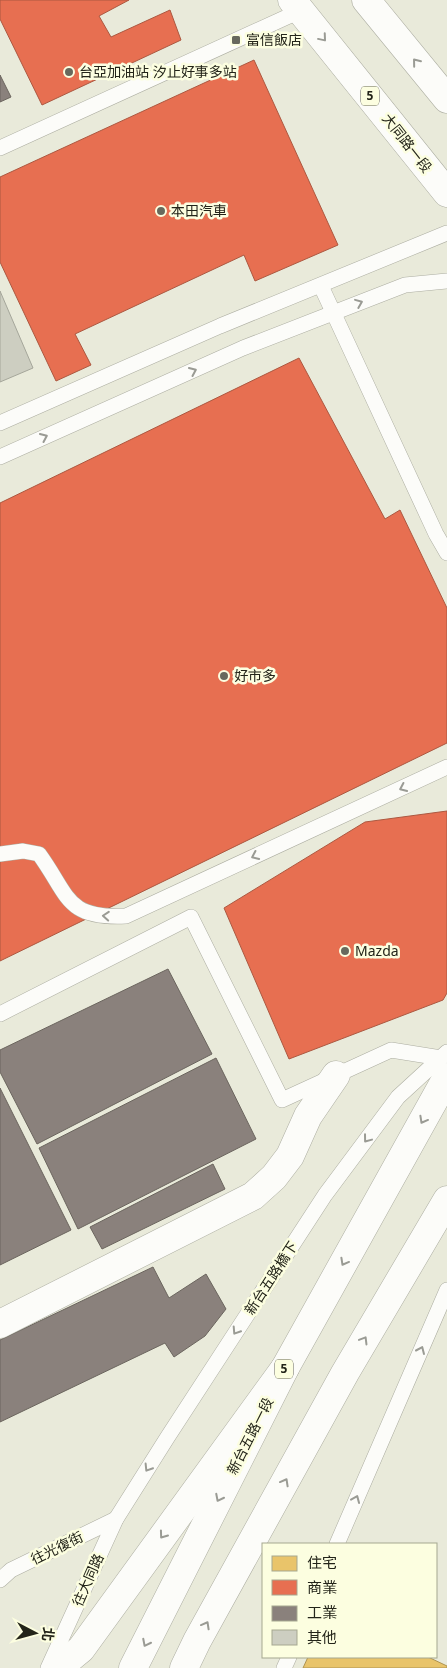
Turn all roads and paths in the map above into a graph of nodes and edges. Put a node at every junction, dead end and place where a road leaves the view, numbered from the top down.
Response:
1 (366, 0) edge
2 (296, 5) edge
3 (447, 99) edge
4 (0, 148) edge
5 (447, 193) edge
6 (447, 233) edge
7 (447, 281) edge
8 (320, 286) junction
9 (333, 313) junction
10 (0, 423) edge
11 (0, 457) edge
12 (446, 554) edge
13 (447, 767) edge
14 (0, 854) edge
15 (0, 1014) edge
16 (445, 1062) edge
17 (336, 1075) junction
18 (447, 1200) edge
19 (447, 1290) edge
20 (0, 1324) edge
21 (285, 1368) junction
22 (116, 1520) junction
23 (337, 1543) edge
24 (0, 1580) edge
25 (48, 1668) edge
26 (58, 1668) edge
27 (133, 1668) edge
28 (184, 1668) edge

3 -> 1 main road
2 - 4 lane
2 -> 5 main road, 大同路一段 / 5
6 - 8 lane
9 -> 7 lane
8 - 9 lane
8 - 10 lane
11 -> 9 lane
9 - 12 lane
13 -> 14 lane
15 - 17 lane
16 - 17 lane
16 -> 21 main road, 新台五路一段 / 5
16 -> 22 lane, 新台五路橋下
17 - 20 main road
28 -> 18 main road
23 -> 19 lane
21 -> 26 main road
21 -> 27 main road, 新台五路一段 / 5
22 - 24 lane, 往光復街
22 - 25 lane, 往大同路

